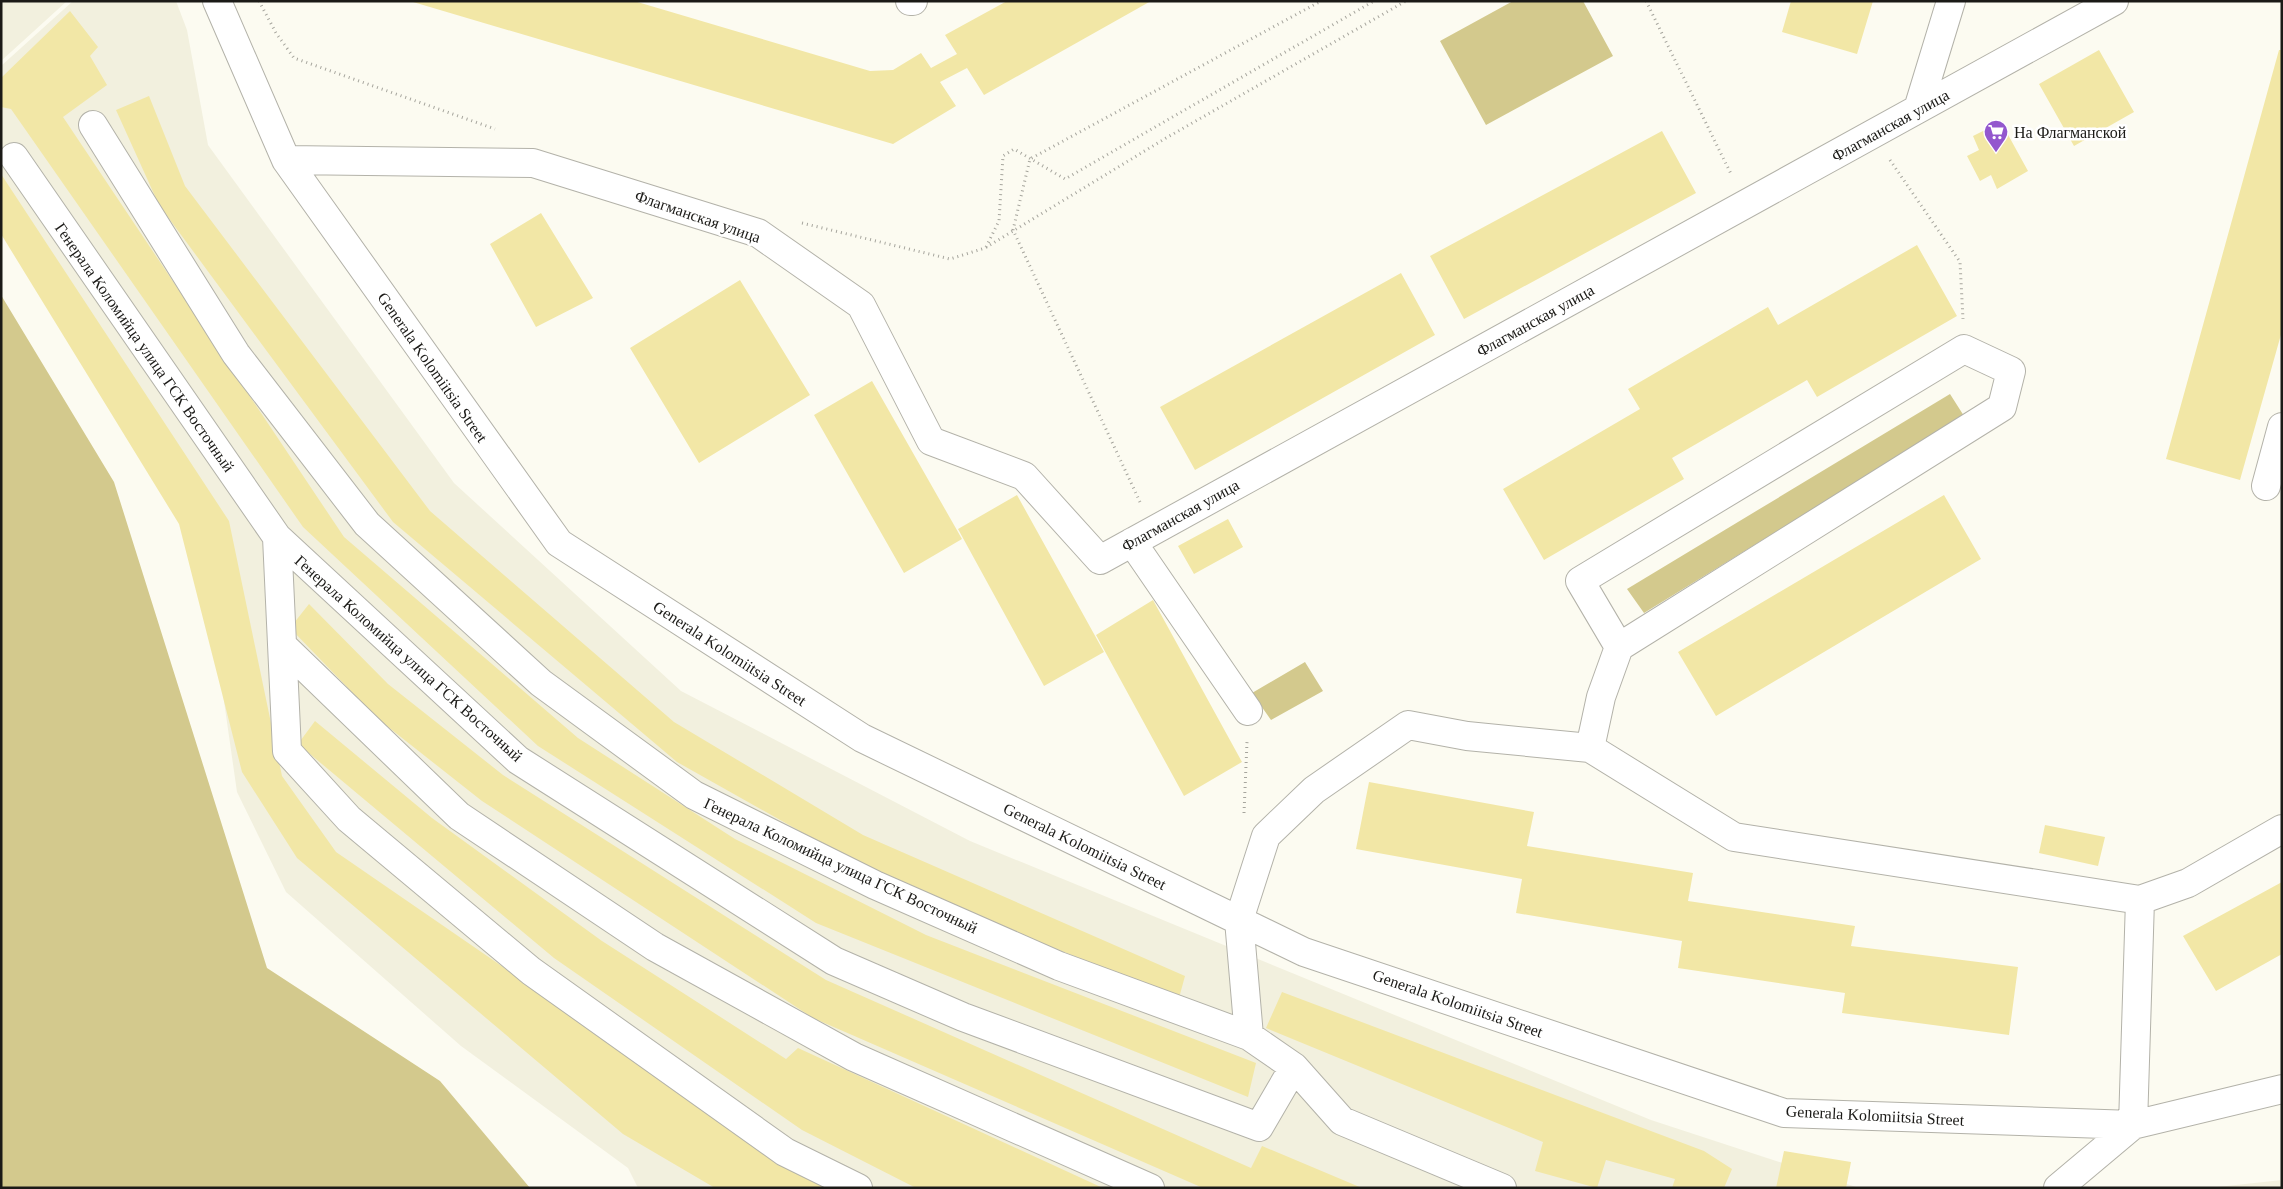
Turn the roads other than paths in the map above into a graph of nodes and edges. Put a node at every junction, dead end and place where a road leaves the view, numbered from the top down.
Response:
1 (217, 1) edge
2 (1951, 1) edge
3 (2114, 1) edge
4 (1918, 109) junction
5 (93, 125) dead end
6 (14, 157) dead end
7 (286, 160) junction
8 (2282, 427) edge
9 (2266, 486) dead end
10 (1143, 536) junction
11 (277, 537) junction
12 (282, 645) junction
13 (1619, 647) junction
14 (1248, 711) dead end
15 (1590, 748) junction
16 (2282, 829) edge
17 (2140, 900) junction
18 (1239, 920) junction
19 (1249, 1036) junction
20 (1294, 1067) junction
21 (2282, 1089) edge
22 (2134, 1125) junction
23 (858, 1188) edge
24 (1150, 1188) edge
25 (1502, 1188) edge
26 (2058, 1188) edge

1 - 7 street, Generala Kolomiitsia Street
2 - 4 street
3 - 4 street, Флагманская улица
4 - 10 street, Флагманская улица
5 - 19 street, Генерала Коломийца улица ГСК Восточный
6 - 11 street, Генерала Коломийца улица ГСК Восточный
7 - 10 street, Флагманская улица
7 - 18 street, Generala Kolomiitsia Street
8 - 9 street
10 - 14 street
11 - 12 street, Генерала Коломийца улица ГСК Восточный
11 - 20 street, Генерала Коломийца улица ГСК Восточный
12 - 23 street, Генерала Коломийца улица ГСК Восточный
12 - 24 street
13 - 13 street
13 - 15 street
15 - 17 street
15 - 18 street
16 - 17 street
17 - 22 street
18 - 19 street
18 - 22 street, Generala Kolomiitsia Street
19 - 20 street, Генерала Коломийца улица ГСК Восточный
20 - 25 street, Генерала Коломийца улица ГСК Восточный
21 - 22 street, Generala Kolomiitsia Street
22 - 26 street

